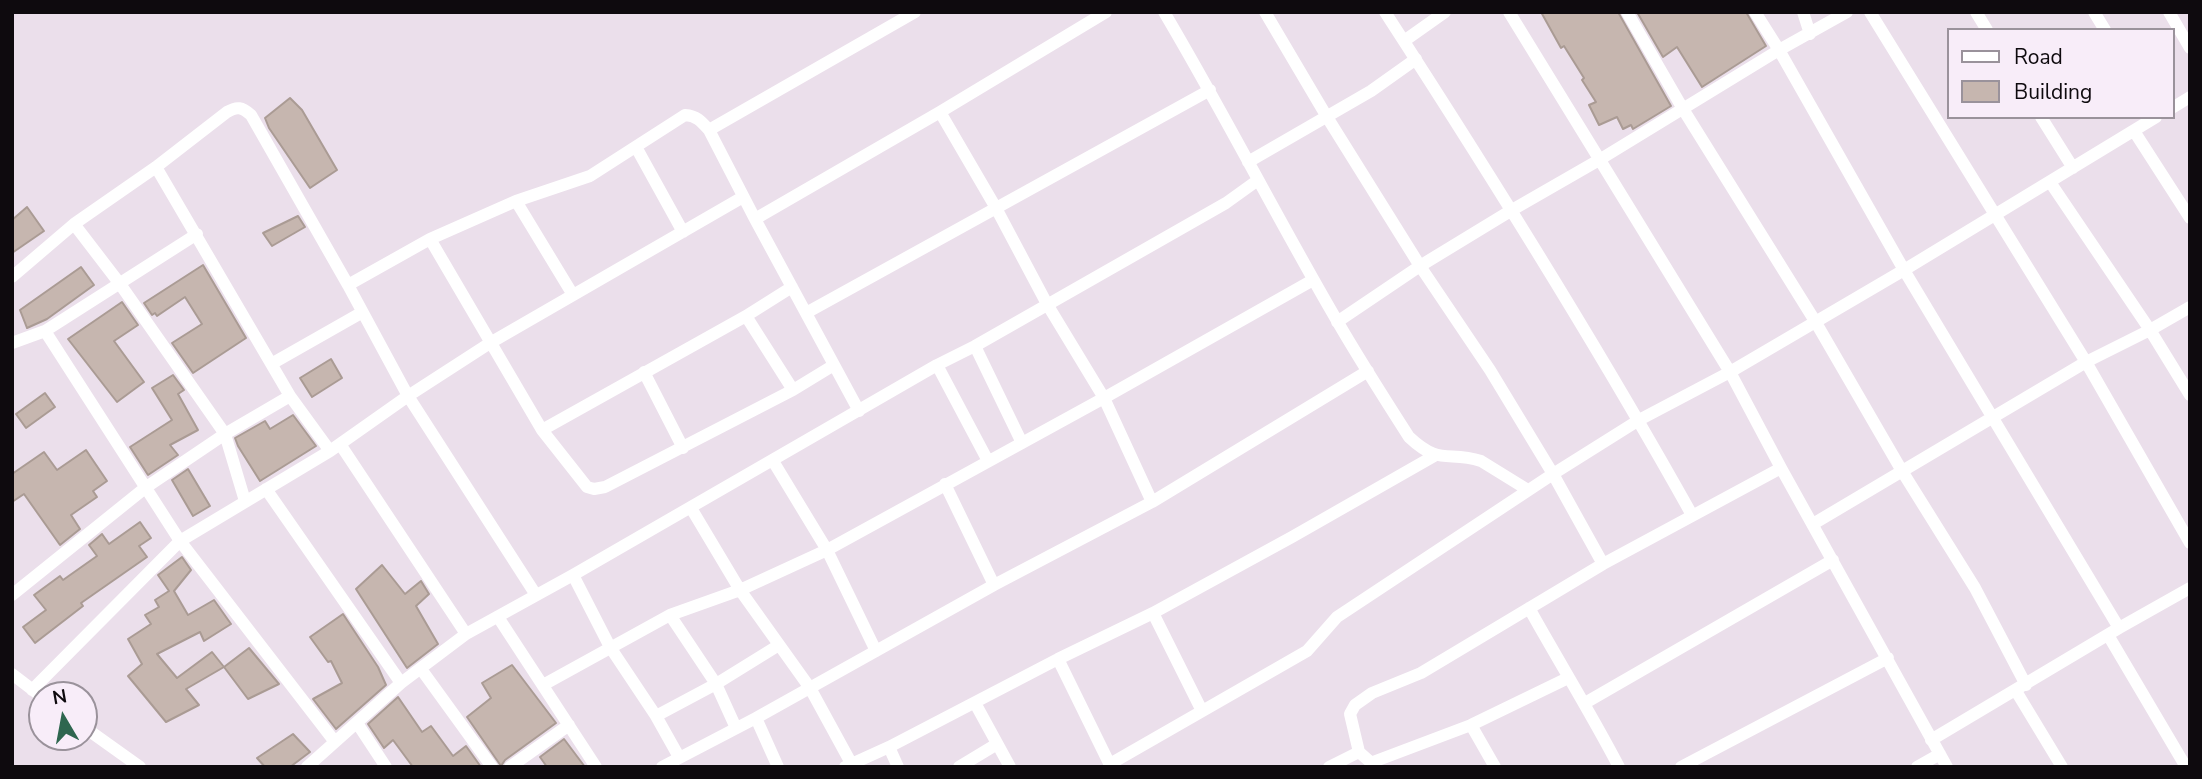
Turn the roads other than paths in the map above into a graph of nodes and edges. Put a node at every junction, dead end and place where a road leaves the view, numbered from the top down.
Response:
1 (915, 12) edge
2 (1106, 12) edge
3 (1164, 12) edge
4 (1265, 12) edge
5 (1385, 12) edge
6 (1445, 12) edge
7 (1509, 12) edge
8 (1626, 12) edge
9 (1755, 12) edge
10 (1803, 12) edge
11 (1847, 12) edge
12 (1870, 12) edge
13 (1976, 12) edge
14 (2094, 12) edge
15 (2169, 12) edge
16 (1986, 28) edge
17 (2104, 28) edge
18 (1810, 34) junction
19 (1404, 41) junction
20 (2190, 48) edge
21 (1779, 50) junction
22 (1416, 59) junction
23 (1210, 90) junction
24 (2190, 97) edge
25 (2174, 107) edge
26 (1683, 109) junction
27 (940, 112) junction
28 (1327, 117) junction
29 (2042, 119) edge
30 (2154, 119) edge
31 (709, 130) junction
32 (2134, 131) junction
33 (636, 147) junction
34 (1599, 160) junction
35 (1248, 162) junction
36 (156, 167) junction
37 (2073, 168) junction
38 (1258, 180) junction
39 (2050, 182) junction
40 (743, 197) junction
41 (516, 201) junction
42 (996, 208) junction
43 (1512, 210) junction
44 (1994, 214) junction
45 (2190, 218) edge
46 (755, 219) junction
47 (74, 224) junction
48 (683, 232) junction
49 (197, 234) junction
50 (430, 239) junction
51 (1420, 266) junction
52 (1904, 270) junction
53 (12, 278) edge
54 (1313, 280) junction
55 (120, 284) junction
56 (348, 285) junction
57 (792, 287) junction
58 (573, 295) junction
59 (1047, 304) junction
60 (2190, 307) edge
61 (361, 313) junction
62 (806, 313) junction
63 (746, 316) junction
64 (1815, 321) junction
65 (1337, 322) junction
66 (2150, 330) junction
67 (46, 331) junction
68 (12, 343) edge
69 (490, 343) junction
70 (975, 346) junction
71 (2087, 362) junction
72 (273, 363) junction
73 (834, 365) junction
74 (937, 365) junction
75 (1368, 371) junction
76 (644, 372) junction
77 (1730, 372) junction
78 (793, 390) junction
79 (2190, 395) edge
80 (290, 396) junction
81 (408, 396) junction
82 (1104, 398) junction
83 (859, 411) junction
84 (1993, 419) junction
85 (1639, 421) junction
86 (542, 430) junction
87 (225, 434) junction
88 (1022, 443) junction
89 (335, 447) junction
90 (683, 448) junction
91 (1434, 456) junction
92 (773, 461) junction
93 (988, 461) junction
94 (1781, 468) junction
95 (1902, 471) junction
96 (1553, 474) junction
97 (945, 484) junction
98 (145, 488) junction
99 (266, 489) junction
100 (1528, 490) junction
101 (245, 500) junction
102 (1152, 502) junction
103 (691, 508) junction
104 (1692, 515) junction
105 (1813, 524) junction
106 (180, 541) junction
107 (2190, 543) edge
108 (827, 550) junction
109 (1833, 560) junction
110 (1603, 564) junction
111 (573, 575) junction
112 (994, 585) junction
113 (2190, 588) edge
114 (740, 590) junction
115 (536, 595) junction
116 (12, 596) edge
117 (1529, 608) junction
118 (1153, 613) junction
119 (670, 615) junction
120 (498, 617) junction
121 (2113, 631) junction
122 (466, 634) junction
123 (779, 645) junction
124 (610, 647) junction
125 (876, 651) junction
126 (1888, 658) junction
127 (1058, 659) junction
128 (421, 669) junction
129 (12, 674) edge
130 (1568, 678) junction
131 (49, 681) edge
132 (401, 683) junction
133 (716, 684) junction
134 (543, 685) junction
135 (28, 687) edge
136 (810, 688) junction
137 (2021, 688) junction
138 (975, 703) junction
139 (1586, 703) junction
140 (1202, 711) junction
141 (656, 716) junction
142 (756, 718) junction
143 (357, 723) junction
144 (569, 724) junction
145 (1471, 725) junction
146 (736, 727) junction
147 (98, 737) edge
148 (1931, 740) junction
149 (335, 742) junction
150 (997, 744) junction
151 (888, 747) junction
152 (1359, 752) junction
153 (1940, 754) junction
154 (679, 757) junction
155 (1375, 764) edge
156 (848, 765) edge
157 (1111, 765) edge
158 (140, 767) edge
159 (307, 767) edge
160 (386, 767) edge
161 (492, 767) edge
162 (510, 767) edge
163 (596, 767) edge
164 (662, 767) edge
165 (778, 767) edge
166 (898, 767) edge
167 (959, 767) edge
168 (1010, 767) edge
169 (1329, 767) edge
170 (1495, 767) edge
171 (1619, 767) edge
172 (1681, 767) edge
173 (1917, 767) edge
174 (1947, 767) edge
175 (2062, 767) edge
176 (2186, 767) edge

1 - 31 street
2 - 27 street
3 - 23 street
4 - 28 street
5 - 19 street
6 - 19 street
7 - 34 street
8 - 26 street
9 - 21 street
10 - 18 street
11 - 18 street
12 - 44 street
13 - 16 street
14 - 17 street
15 - 20 street
18 - 21 street
19 - 22 street
21 - 26 street
21 - 52 street
22 - 28 street
22 - 43 street
23 - 35 street
23 - 42 street
24 - 25 street
26 - 34 street
26 - 64 street
27 - 42 street
27 - 46 street
28 - 35 street
28 - 51 street
29 - 37 street
30 - 32 street
31 - 33 street
31 - 40 street
32 - 37 street
32 - 45 street
33 - 41 street
33 - 48 street
34 - 43 street
34 - 77 street
35 - 38 street
36 - 47 street
36 - 49 street
36 - 56 street
37 - 39 street
38 - 54 street
38 - 59 street
39 - 44 street
39 - 66 street
40 - 46 street
40 - 48 street
41 - 50 street
41 - 58 street
42 - 59 street
42 - 62 street
43 - 51 street
43 - 85 street
44 - 52 street
44 - 71 street
46 - 57 street
47 - 53 street
47 - 55 street
48 - 58 street
49 - 55 street
49 - 72 street
50 - 56 street
50 - 69 street
51 - 65 street
51 - 96 street
52 - 64 street
52 - 84 street
54 - 65 street
54 - 82 street
55 - 67 street
55 - 87 street
56 - 61 street
57 - 62 street
57 - 63 street
58 - 69 street
59 - 70 street
59 - 82 street
60 - 66 street
61 - 72 street
61 - 81 street
62 - 73 street
63 - 76 street
63 - 78 street
64 - 77 street
64 - 95 street
65 - 75 street
66 - 71 street
66 - 79 street
67 - 68 street
67 - 98 street
69 - 81 street
69 - 86 street
70 - 74 street
70 - 88 street
71 - 84 street
71 - 107 street
72 - 80 street
73 - 78 street
73 - 83 street
74 - 83 street
74 - 93 street
75 - 91 street
75 - 102 street
76 - 86 street
76 - 90 street
77 - 85 street
77 - 94 street
78 - 90 street
80 - 87 street
80 - 89 street
81 - 89 street
81 - 115 street
82 - 88 street
82 - 102 street
83 - 92 street
84 - 95 street
84 - 121 street
85 - 96 street
85 - 104 street
86 - 90 street
87 - 98 street
87 - 101 street
88 - 93 street
89 - 99 street
89 - 122 street
91 - 100 street
91 - 118 street
92 - 103 street
92 - 108 street
93 - 97 street
94 - 104 street
94 - 105 street
95 - 105 street
95 - 137 street
96 - 100 street
96 - 110 street
97 - 108 street
97 - 112 street
98 - 106 street
98 - 116 street
99 - 101 street
99 - 132 street
100 - 140 street
101 - 106 street
102 - 112 street
103 - 111 street
103 - 114 street
104 - 110 street
105 - 109 street
106 - 131 street
106 - 149 street
108 - 114 street
108 - 125 street
109 - 126 street
109 - 139 street
110 - 117 street
111 - 115 street
111 - 124 street
112 - 125 street
113 - 121 street
114 - 119 street
114 - 123 street
115 - 120 street
117 - 130 street
117 - 152 street
118 - 127 street
118 - 140 street
119 - 124 street
119 - 133 street
120 - 122 street
120 - 134 street
121 - 137 street
121 - 176 street
122 - 128 street
123 - 133 street
123 - 136 street
124 - 134 street
124 - 141 street
125 - 136 street
126 - 148 street
126 - 172 street
127 - 138 street
127 - 157 street
128 - 132 street
128 - 161 street
129 - 135 street
130 - 139 street
130 - 145 street
132 - 143 street
133 - 141 street
133 - 146 street
134 - 144 street
136 - 142 street
136 - 156 street
137 - 148 street
137 - 175 street
138 - 150 street
138 - 151 street
139 - 171 street
140 - 157 street
141 - 154 street
142 - 146 street
142 - 165 street
143 - 149 street
143 - 160 street
144 - 162 street
144 - 163 street
145 - 155 street
145 - 170 street
146 - 154 street
147 - 158 street
148 - 153 street
149 - 159 street
150 - 167 street
150 - 168 street
151 - 156 street
151 - 166 street
152 - 155 street
152 - 169 street
153 - 173 street
153 - 174 street
154 - 164 street

